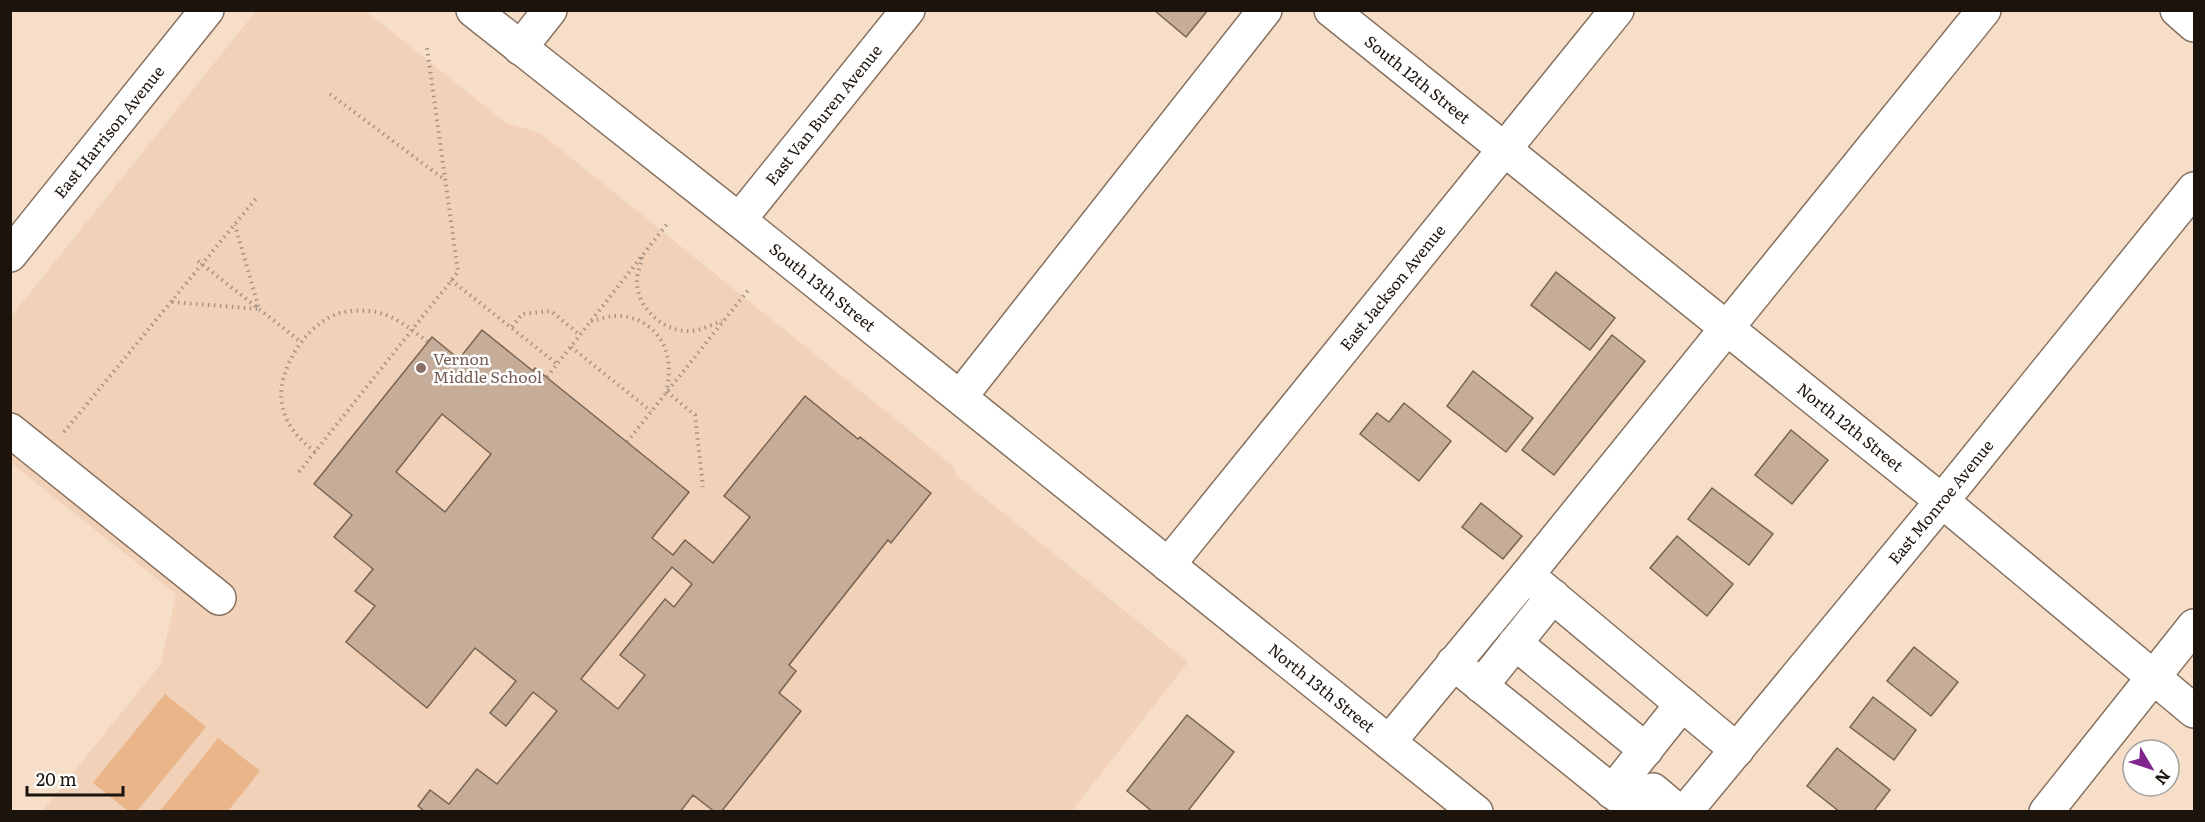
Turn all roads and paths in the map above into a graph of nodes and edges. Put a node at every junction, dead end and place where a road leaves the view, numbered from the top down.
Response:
1 (207, 10) edge
2 (473, 10) edge
3 (550, 10) edge
4 (908, 10) edge
5 (1265, 10) edge
6 (1331, 10) edge
7 (1617, 10) edge
8 (1984, 10) edge
9 (2177, 10) edge
10 (2194, 25) edge
11 (427, 48) dead end
12 (520, 48) junction
13 (330, 94) dead end
14 (1503, 149) junction
15 (445, 180) junction
16 (2194, 189) edge
17 (258, 196) dead end
18 (739, 220) junction
19 (234, 224) junction
20 (668, 224) dead end
21 (10, 255) edge
22 (642, 255) junction
23 (200, 262) junction
24 (451, 280) junction
25 (748, 289) dead end
26 (171, 302) junction
27 (259, 309) junction
28 (591, 321) junction
29 (723, 321) junction
30 (512, 327) junction
31 (1727, 328) junction
32 (412, 330) junction
33 (580, 335) junction
34 (301, 342) junction
35 (429, 342) dead end
36 (571, 347) junction
37 (557, 364) junction
38 (547, 377) dead end
39 (667, 392) junction
40 (960, 398) junction
41 (651, 411) junction
42 (10, 430) edge
43 (64, 432) dead end
44 (627, 442) dead end
45 (315, 452) junction
46 (299, 472) dead end
47 (703, 486) dead end
48 (1942, 501) junction
49 (1168, 565) junction
50 (1527, 575) junction
51 (1553, 596) junction
52 (219, 598) dead end
53 (2194, 626) edge
54 (1515, 643) junction
55 (1453, 663) junction
56 (2154, 677) junction
57 (1481, 686) junction
58 (1682, 704) junction
59 (2194, 711) edge
60 (1389, 741) junction
61 (1646, 750) junction
62 (1737, 750) junction
63 (1612, 792) junction
64 (1476, 812) edge
65 (1679, 812) edge
66 (1685, 812) edge
67 (2046, 812) edge

1 - 21 street, East Harrison Avenue
2 - 12 street, South 13th Street
3 - 12 street
4 - 18 street, East Van Buren Avenue
5 - 40 street
6 - 14 street, South 12th Street
7 - 14 street, East Jackson Avenue
8 - 31 street
9 - 10 street
11 - 15 path
12 - 18 street, South 13th Street
13 - 15 path
14 - 31 street, North 12th Street
14 - 49 street, East Jackson Avenue
15 - 24 path
16 - 48 street, East Monroe Avenue
17 - 19 path
18 - 40 street, South 13th Street
19 - 23 path
19 - 27 path
20 - 22 path
22 - 28 path
22 - 29 path
23 - 26 path
23 - 27 path
24 - 30 path
24 - 32 path
25 - 29 path
26 - 27 path
26 - 43 path
27 - 34 path
28 - 33 path
28 - 39 path
29 - 39 path
30 - 33 path
30 - 37 path
31 - 48 street, North 12th Street
31 - 50 street
32 - 34 path
32 - 35 path
32 - 45 path
33 - 36 path
34 - 45 path
36 - 37 path
36 - 41 path
37 - 38 path
39 - 41 path
39 - 47 path
40 - 49 street, South 13th Street
41 - 44 path
42 - 52 street
45 - 46 path
48 - 56 street, North 12th Street
48 - 62 street, East Monroe Avenue
49 - 60 street, North 13th Street
50 - 51 street
50 - 55 street
51 - 54 street
51 - 58 street
53 - 56 street
54 - 57 street
54 - 61 street
55 - 57 street
55 - 60 street
56 - 59 street, North 12th Street
56 - 67 street
57 - 63 street
58 - 61 street
58 - 62 street
60 - 64 street, North 13th Street
61 - 63 street
62 - 66 street, East Monroe Avenue
63 - 65 street

